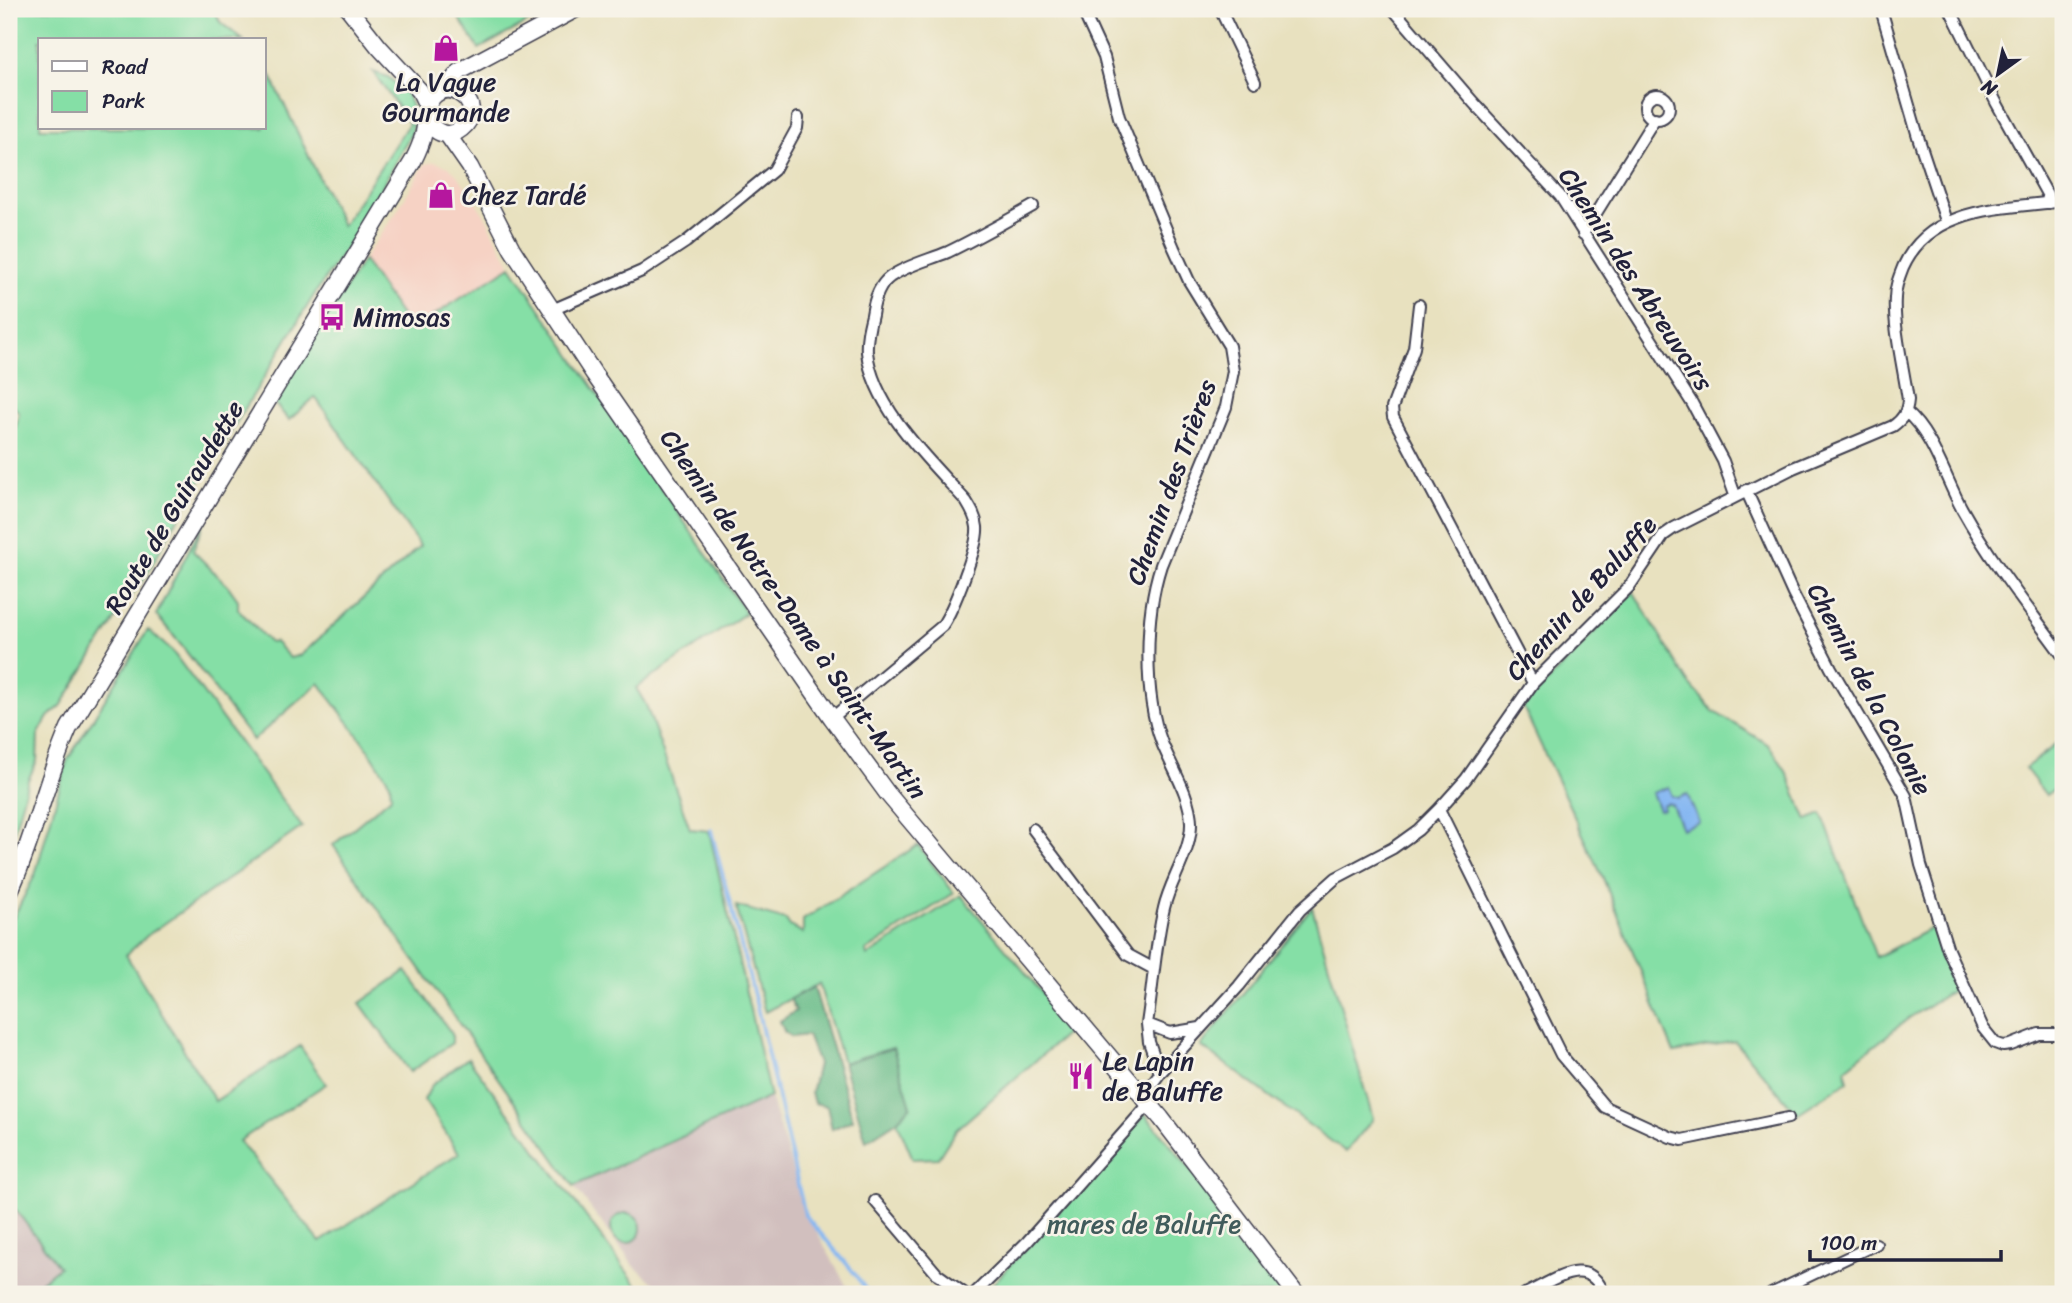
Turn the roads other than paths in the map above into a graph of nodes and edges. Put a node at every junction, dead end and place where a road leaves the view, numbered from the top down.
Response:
1 (349, 9) edge
2 (576, 9) edge
3 (1082, 9) edge
4 (1220, 9) edge
5 (1392, 9) edge
6 (1881, 9) edge
7 (1950, 9) edge
8 (477, 62) junction
9 (405, 75) junction
10 (1255, 82) dead end
11 (443, 91) junction
12 (463, 95) junction
13 (427, 111) junction
14 (798, 118) dead end
15 (1655, 118) dead end
16 (463, 129) junction
17 (445, 134) junction
18 (413, 161) junction
19 (470, 167) junction
20 (2063, 201) edge
21 (2049, 203) junction
22 (1033, 206) dead end
23 (1946, 221) junction
24 (1583, 234) junction
25 (1419, 305) dead end
26 (552, 310) junction
27 (1906, 412) junction
28 (1746, 490) junction
29 (1735, 495) junction
30 (2063, 656) edge
31 (1533, 683) junction
32 (832, 718) junction
33 (1439, 809) junction
34 (1033, 829) dead end
35 (9, 893) edge
36 (1154, 969) junction
37 (1147, 1024) junction
38 (1200, 1028) junction
39 (2062, 1031) edge
40 (2063, 1062) edge
41 (1160, 1073) junction
42 (1146, 1100) junction
43 (1788, 1118) dead end
44 (875, 1201) dead end
45 (1876, 1244) dead end
46 (965, 1294) edge
47 (974, 1294) edge
48 (1296, 1294) edge
49 (1525, 1294) edge
50 (1604, 1294) edge
51 (1770, 1294) edge

1 - 9 street
2 - 8 street
3 - 36 street, Chemin des Trières
4 - 10 street
5 - 24 street, Chemin des Abreuvoirs
6 - 23 street
7 - 21 street
8 - 11 street
8 - 12 street
9 - 11 street
9 - 13 street
11 - 12 street
11 - 13 street
12 - 16 street
13 - 17 street
13 - 18 street, Route de Guiraudette
14 - 26 street
15 - 24 street
16 - 17 street
16 - 19 street, Chemin de Notre-Dame à Saint-Martin
17 - 18 street, Route de Guiraudette
17 - 19 street, Chemin de Notre-Dame à Saint-Martin
18 - 35 street, Route de Guiraudette
19 - 26 street, Chemin de Notre-Dame à Saint-Martin
20 - 21 street
21 - 23 street
22 - 32 street
23 - 27 street
24 - 29 street, Chemin des Abreuvoirs
25 - 31 street
26 - 32 street, Chemin de Notre-Dame à Saint-Martin
27 - 28 street, Chemin de Baluffe
27 - 30 street
28 - 29 street, Chemin de Baluffe
28 - 39 street, Chemin de la Colonie
29 - 31 street, Chemin de Baluffe
31 - 33 street, Chemin de Baluffe
32 - 42 street, Chemin de Notre-Dame à Saint-Martin
33 - 38 street, Chemin de Baluffe
33 - 43 street
34 - 36 street
36 - 37 street, Chemin des Trières
37 - 38 street
37 - 41 street, Chemin des Trières
38 - 41 street, Chemin de Baluffe
39 - 40 street
41 - 42 street, Chemin de Baluffe
42 - 47 street, Chemin de Baluffe
42 - 48 street, Chemin de Notre-Dame à Saint-Martin
44 - 46 street
45 - 51 street
49 - 50 street

